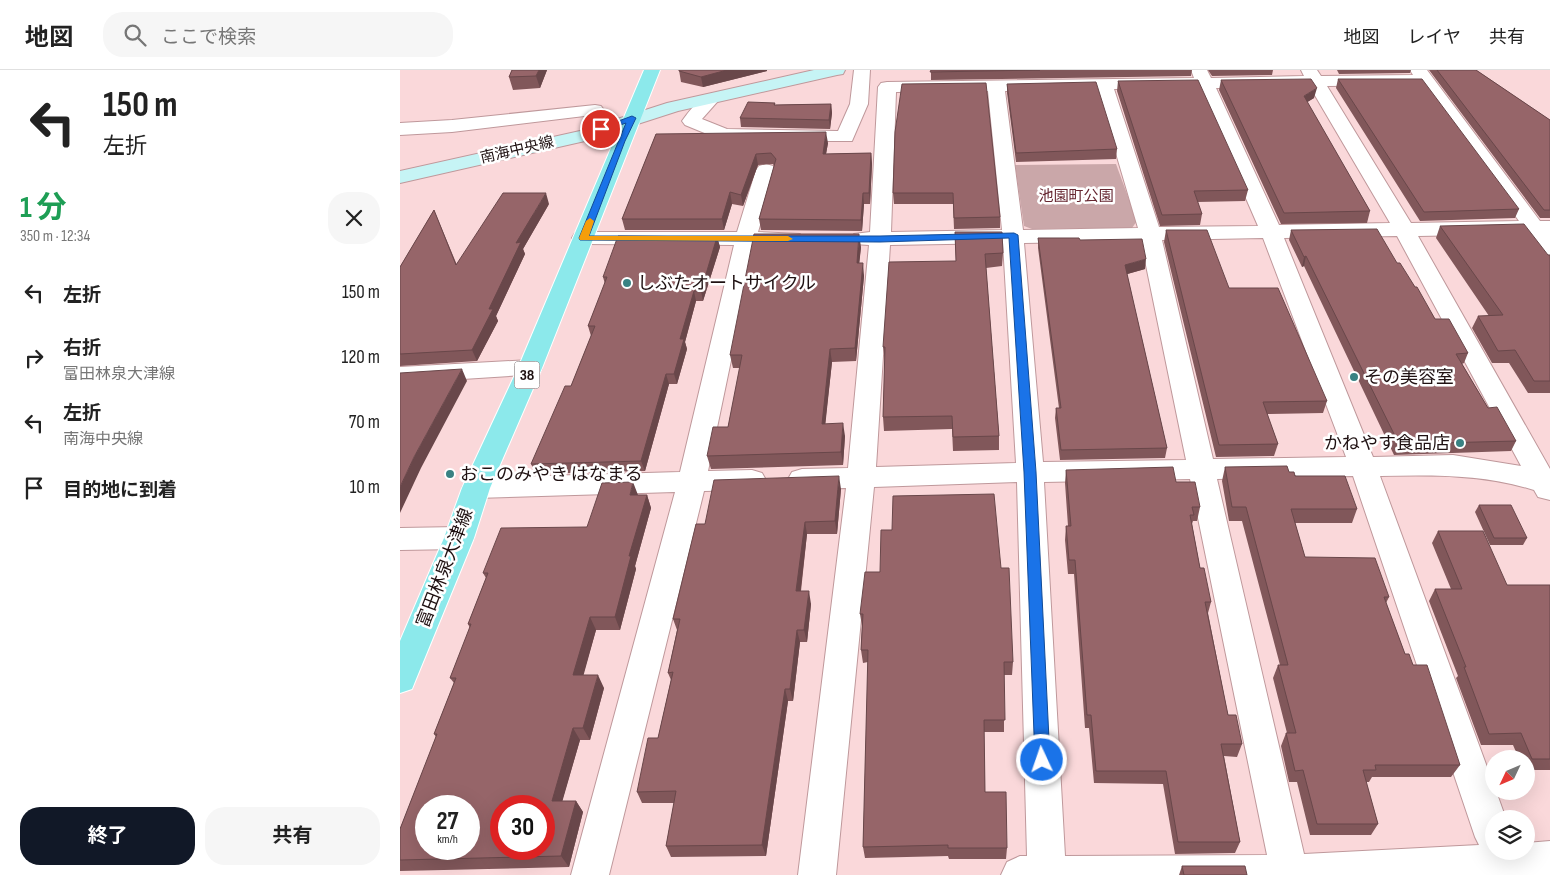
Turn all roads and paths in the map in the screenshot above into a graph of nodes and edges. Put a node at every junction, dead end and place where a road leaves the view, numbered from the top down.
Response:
1 (652, 70) edge
2 (837, 70) edge
3 (862, 70) edge
4 (1312, 75) edge
5 (1422, 75) edge
6 (1203, 77) edge
7 (1104, 85) junction
8 (996, 86) junction
9 (709, 101) junction
10 (595, 110) dead end
11 (632, 118) junction
12 (400, 129) edge
13 (885, 136) junction
14 (845, 137) junction
15 (766, 170) dead end
16 (400, 177) edge
17 (1542, 227) edge
18 (1404, 229) junction
19 (1271, 231) junction
20 (1150, 233) junction
21 (1014, 235) junction
22 (583, 238) junction
23 (746, 239) junction
24 (813, 239) edge
25 (842, 239) edge
26 (880, 239) junction
27 (1550, 248) edge
28 (530, 368) junction
29 (400, 375) edge
30 (1363, 466) junction
31 (1202, 470) junction
32 (1030, 472) junction
33 (861, 478) junction
34 (692, 482) junction
35 (476, 488) junction
36 (1548, 488) edge
37 (459, 538) junction
38 (400, 539) edge
39 (400, 680) edge
40 (1485, 813) edge
41 (1485, 857) edge
42 (1535, 859) edge
43 (1550, 860) edge
44 (1290, 874) edge
45 (590, 875) edge
46 (817, 875) edge
47 (1020, 875) edge
48 (1047, 875) edge

1 - 11 main road, 富田林泉大津線 / 38
2 - 9 street, 南海中央線
3 - 14 street
4 - 5 street
4 - 6 street
4 - 18 street
5 - 17 street
6 - 7 street
6 - 19 street
7 - 8 street
7 - 20 street
8 - 13 street
8 - 21 street
9 - 11 street, 南海中央線
9 - 14 street
10 - 12 street
11 - 16 street, 南海中央線
11 - 22 main road, 富田林泉大津線 / 38
13 - 14 street
13 - 26 street
15 - 23 street
17 - 18 street
17 - 27 street
18 - 19 street
18 - 36 street
19 - 20 street
19 - 30 street
20 - 21 street
20 - 31 street
21 - 26 street
21 - 32 street
22 - 23 street
22 - 28 main road, 富田林泉大津線 / 38
23 - 24 street
23 - 34 street
25 - 26 street
26 - 33 street
28 - 29 street
28 - 35 main road, 富田林泉大津線 / 38
30 - 31 street
30 - 36 street
30 - 40 street
31 - 32 street
31 - 44 street
32 - 33 street
32 - 48 street
33 - 34 street
33 - 46 street
34 - 35 street
34 - 45 street
35 - 37 main road, 富田林泉大津線 / 38
37 - 38 street
37 - 39 main road, 富田林泉大津線 / 38
41 - 44 street
42 - 43 street
44 - 48 street
47 - 48 street

